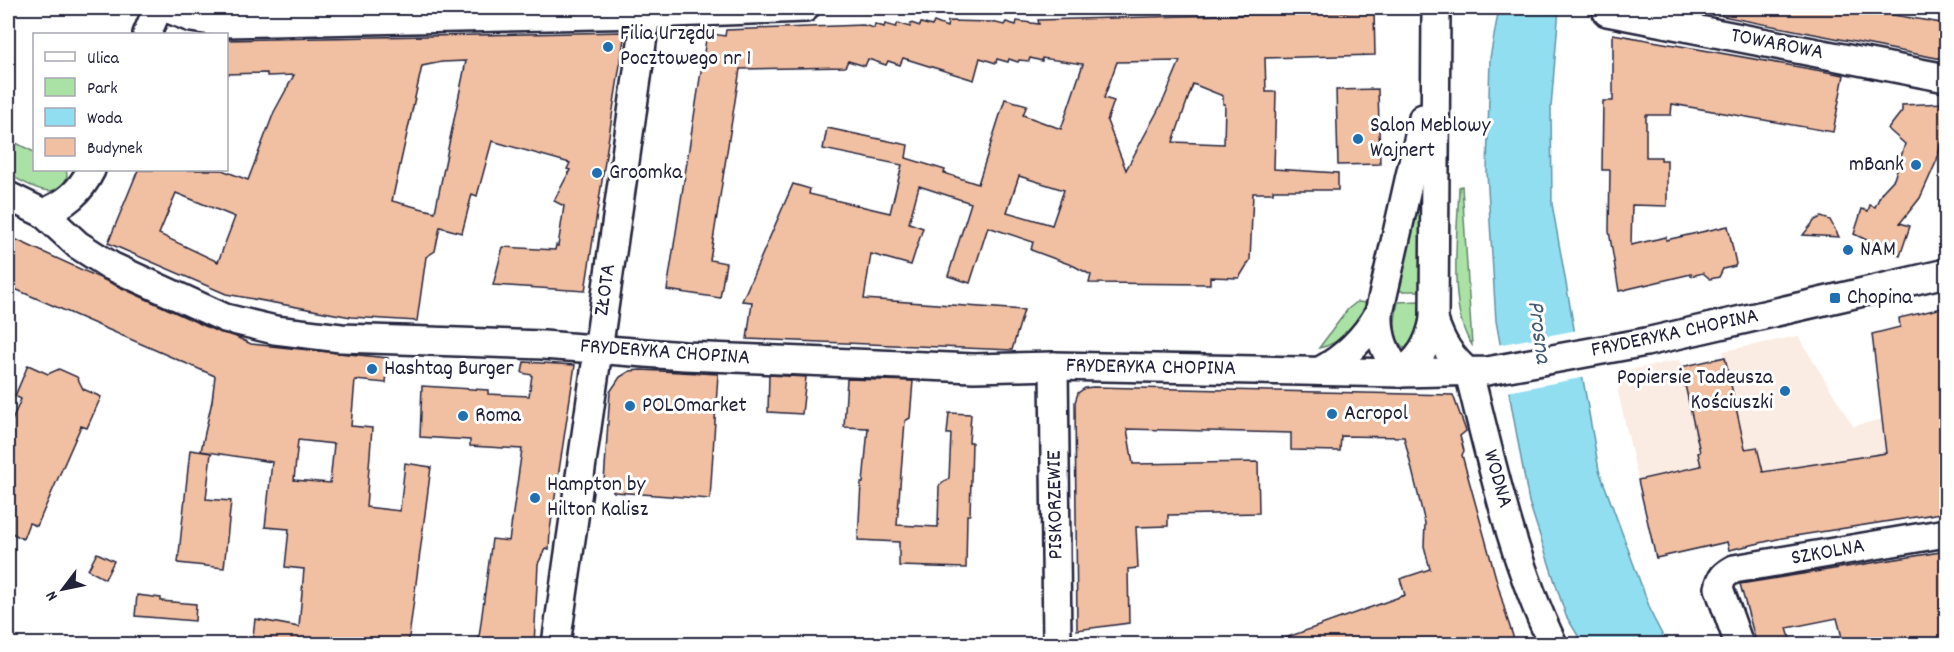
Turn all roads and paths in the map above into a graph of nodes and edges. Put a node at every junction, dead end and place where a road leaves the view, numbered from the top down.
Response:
1 (158, 8) edge
2 (166, 8) edge
3 (805, 8) edge
4 (1436, 8) edge
5 (646, 11) edge
6 (1607, 12) dead end
7 (147, 33) edge
8 (1435, 67) junction
9 (1947, 78) edge
10 (90, 171) edge
11 (8, 196) edge
12 (43, 213) junction
13 (1947, 273) edge
14 (1379, 313) junction
15 (1434, 320) junction
16 (598, 348) junction
17 (1054, 366) junction
18 (1320, 371) junction
19 (1478, 372) junction
20 (1400, 373) junction
21 (1947, 533) edge
22 (556, 645) edge
23 (1058, 645) edge
24 (1553, 645) edge
25 (1739, 645) edge

1 - 7 street
2 - 5 street
3 - 5 street
4 - 8 street, WODNA
5 - 16 street, ZŁOTA
6 - 9 street, TOWAROWA
8 - 14 street, WODNA
8 - 15 street, WODNA
10 - 12 street
11 - 12 street, FRYDERYKA CHOPINA
12 - 16 street, FRYDERYKA CHOPINA
13 - 19 street, FRYDERYKA CHOPINA
14 - 18 street
14 - 20 street
15 - 19 street, WODNA
15 - 20 street, WODNA
16 - 17 street, FRYDERYKA CHOPINA
16 - 22 street, ZŁOTA
17 - 18 street, FRYDERYKA CHOPINA
17 - 23 street, PISKORZEWIE
18 - 20 street, FRYDERYKA CHOPINA
19 - 20 street, FRYDERYKA CHOPINA
19 - 24 street, WODNA
21 - 25 street, SZKOLNA

